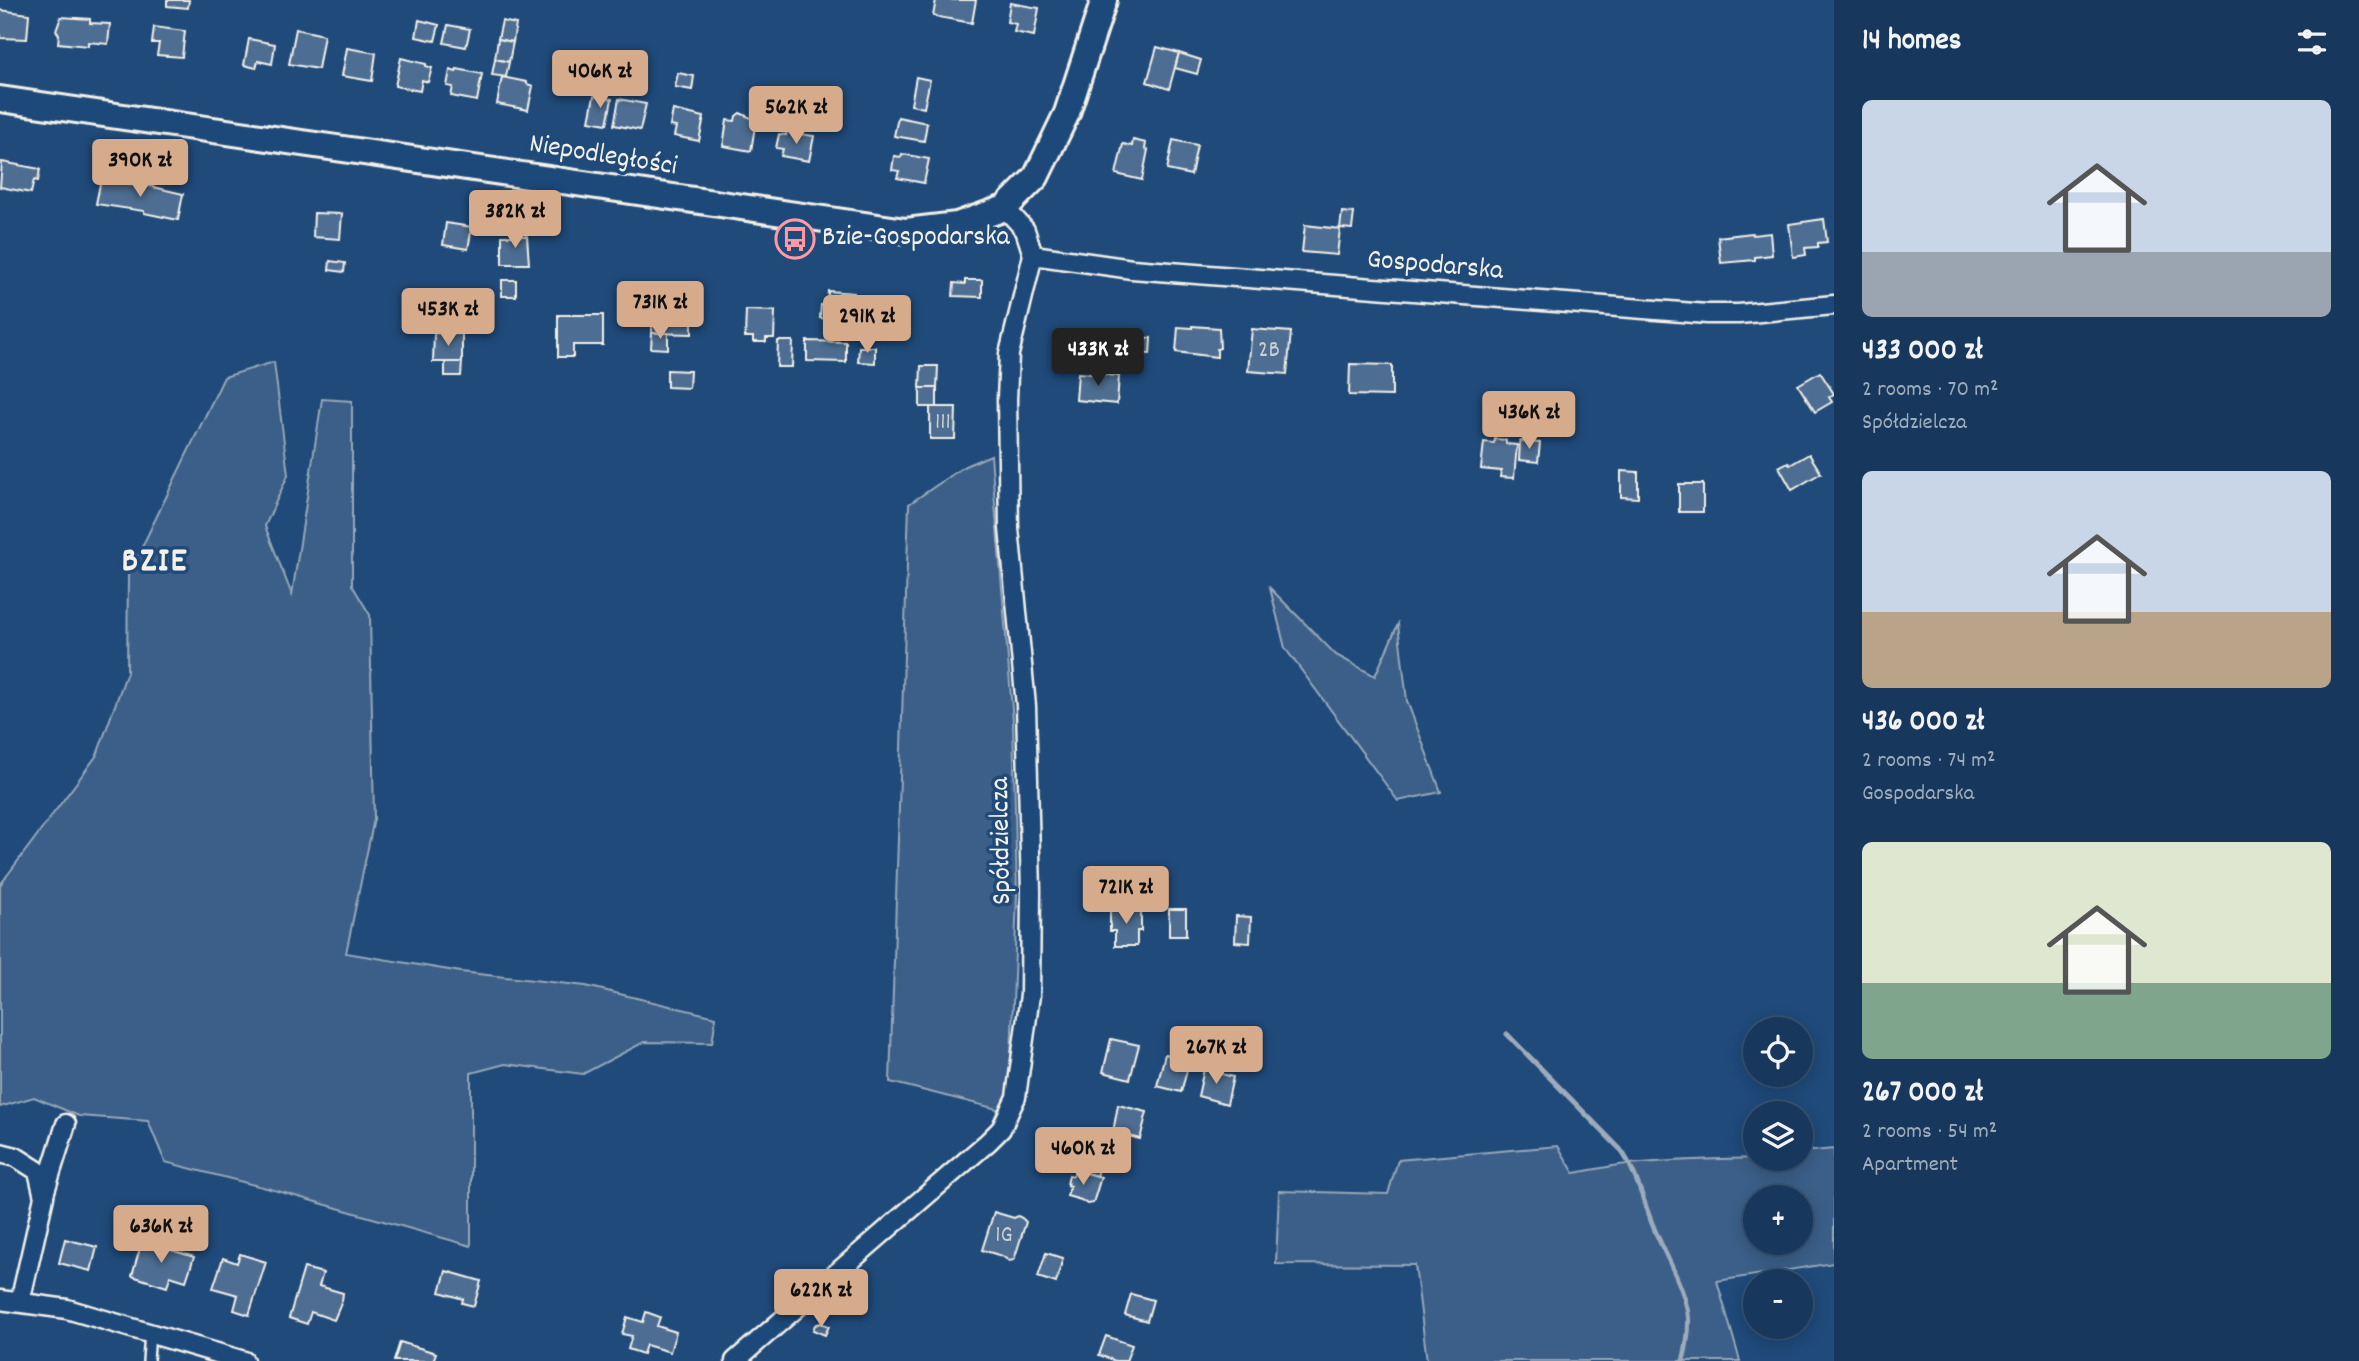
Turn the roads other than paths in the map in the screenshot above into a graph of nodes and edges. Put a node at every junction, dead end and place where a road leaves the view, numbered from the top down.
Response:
1 (1104, 0) edge
2 (0, 99) edge
3 (1005, 208) junction
4 (1033, 255) junction
5 (1834, 304) edge
6 (66, 1124) dead end
7 (0, 1153) edge
8 (44, 1197) junction
9 (0, 1300) edge
10 (20, 1302) junction
11 (150, 1332) junction
12 (148, 1361) edge
13 (244, 1361) edge
14 (734, 1361) edge

1 - 3 street, Niepodległości
2 - 3 street, Niepodległości
3 - 4 street
4 - 5 street, Gospodarska
4 - 14 street, Spółdzielcza
6 - 8 street
7 - 8 street
8 - 10 street
9 - 10 street
10 - 11 street
11 - 12 lane
11 - 13 street

